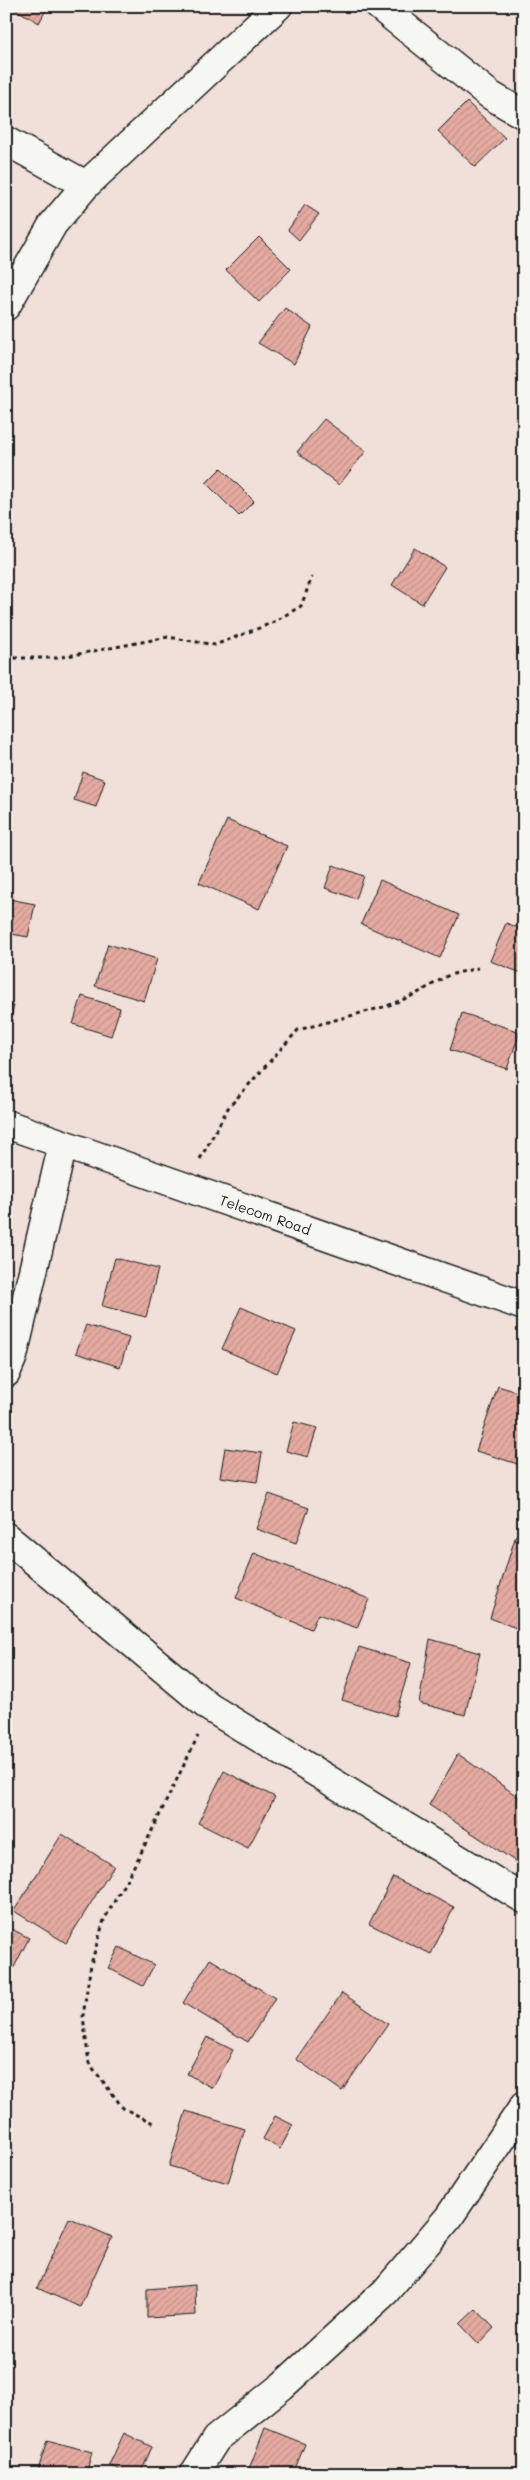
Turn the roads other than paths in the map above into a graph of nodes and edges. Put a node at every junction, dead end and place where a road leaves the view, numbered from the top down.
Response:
1 (278, 6) edge
2 (379, 6) edge
3 (524, 115) edge
4 (6, 141) edge
5 (86, 185) junction
6 (6, 306) edge
7 (6, 1124) edge
8 (63, 1144) junction
9 (524, 1306) edge
10 (6, 1373) edge
11 (6, 1538) edge
12 (524, 1899) edge
13 (524, 2106) edge
14 (194, 2474) edge

1 - 5 street
2 - 3 street
4 - 5 street
5 - 6 street
7 - 8 street, Telecom Road
8 - 9 street, Telecom Road
8 - 10 street
11 - 12 street
13 - 14 street

